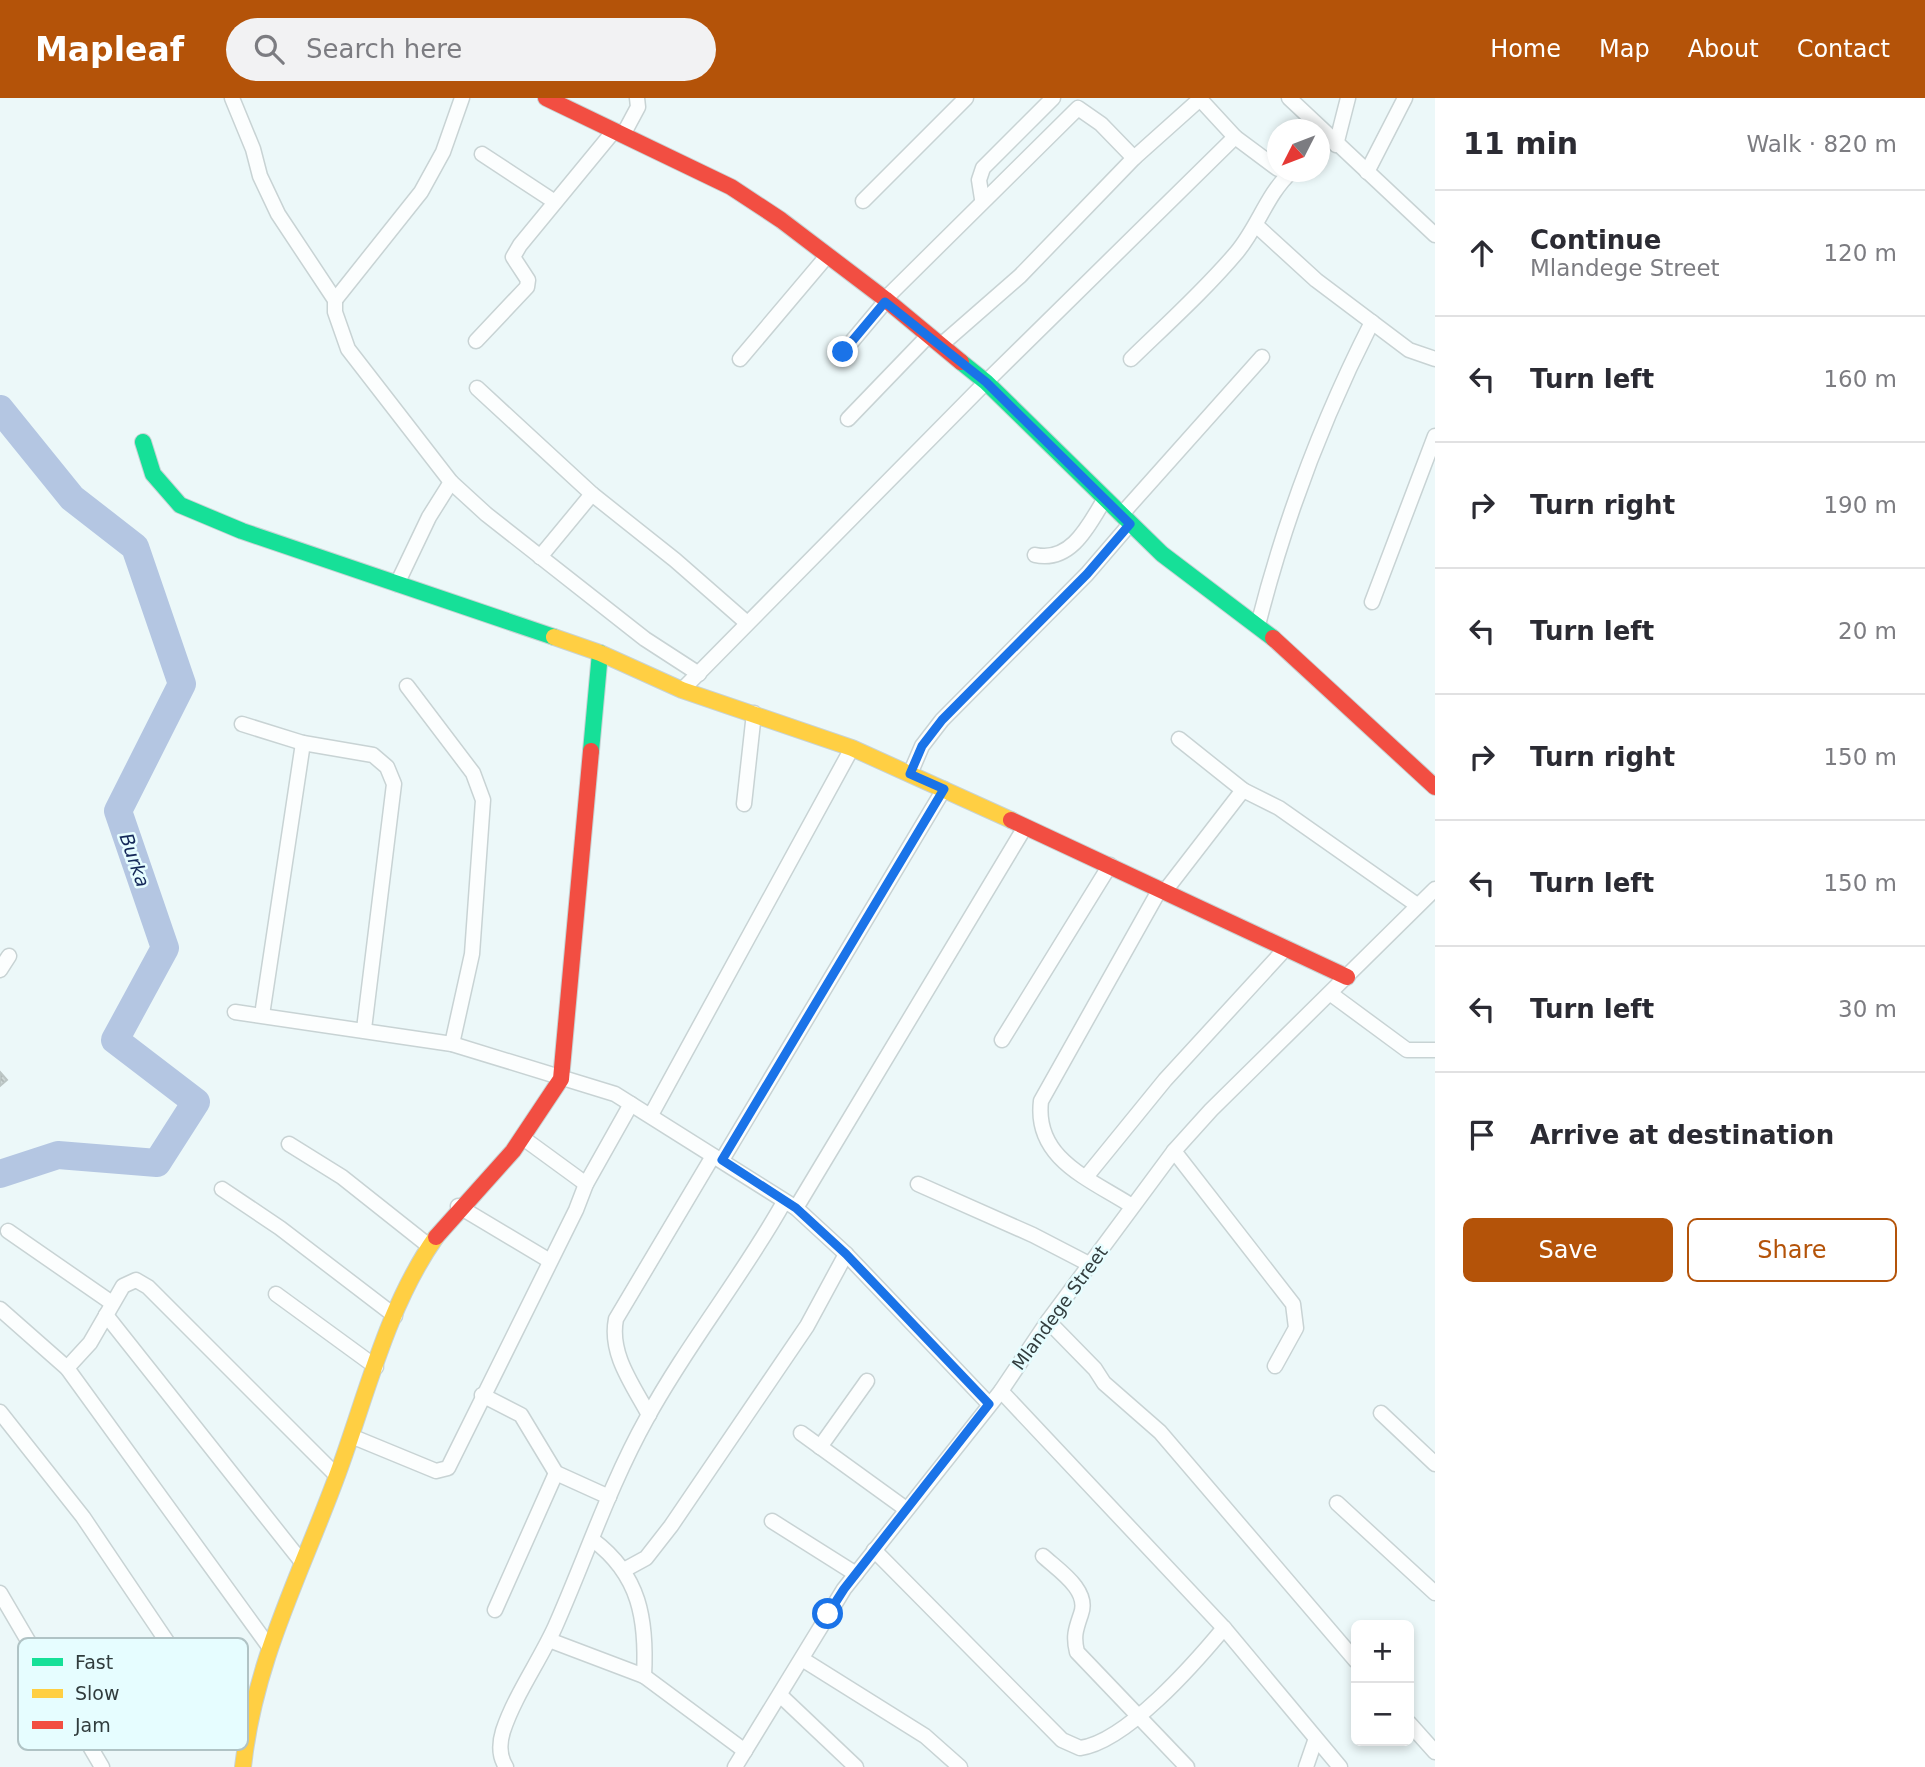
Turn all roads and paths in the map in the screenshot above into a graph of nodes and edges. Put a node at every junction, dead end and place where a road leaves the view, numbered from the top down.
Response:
1 (232, 98) edge
2 (462, 98) edge
3 (546, 98) edge
4 (637, 98) edge
5 (966, 98) edge
6 (1053, 98) edge
7 (1289, 98) edge
8 (1348, 98) edge
9 (1405, 98) edge
10 (1200, 99) edge
11 (1308, 119) edge
12 (618, 134) junction
13 (1235, 137) junction
14 (1330, 138) edge
15 (1330, 144) edge
16 (482, 154) dead end
17 (1134, 158) junction
18 (1267, 160) edge
19 (1367, 172) junction
20 (1279, 182) edge
21 (982, 199) junction
22 (863, 201) dead end
23 (555, 202) junction
24 (1257, 226) junction
25 (1435, 234) edge
26 (827, 256) junction
27 (335, 300) junction
28 (885, 301) junction
29 (1372, 322) junction
30 (475, 341) dead end
31 (934, 341) junction
32 (843, 352) dead end
33 (1262, 357) dead end
34 (740, 359) dead end
35 (1131, 359) dead end
36 (1435, 359) edge
37 (986, 382) junction
38 (477, 388) dead end
39 (848, 419) dead end
40 (1435, 436) edge
41 (143, 442) dead end
42 (451, 482) junction
43 (592, 494) junction
44 (1104, 500) junction
45 (1126, 520) junction
46 (1035, 555) dead end
47 (540, 557) junction
48 (397, 584) junction
49 (1372, 602) dead end
50 (747, 623) junction
51 (1258, 625) junction
52 (600, 653) junction
53 (699, 674) junction
54 (407, 686) dead end
55 (682, 690) junction
56 (754, 713) junction
57 (242, 724) dead end
58 (1180, 739) dead end
59 (303, 743) junction
60 (852, 748) junction
61 (910, 774) junction
62 (1435, 787) edge
63 (944, 789) junction
64 (1243, 790) junction
65 (744, 804) dead end
66 (1025, 827) junction
67 (1110, 865) junction
68 (1435, 889) edge
69 (1163, 890) junction
70 (1417, 905) junction
71 (1286, 948) junction
72 (9, 956) dead end
73 (0, 970) edge
74 (1347, 977) junction
75 (1331, 994) junction
76 (235, 1012) dead end
77 (262, 1016) junction
78 (364, 1029) junction
79 (1002, 1040) dead end
80 (452, 1044) junction
81 (1435, 1050) edge
82 (561, 1079) junction
83 (631, 1104) junction
84 (651, 1115) junction
85 (523, 1138) junction
86 (289, 1144) dead end
87 (1174, 1151) junction
88 (717, 1158) junction
89 (1086, 1177) junction
90 (586, 1184) junction
91 (918, 1184) dead end
92 (222, 1189) dead end
93 (790, 1205) junction
94 (458, 1206) junction
95 (1132, 1206) junction
96 (8, 1231) dead end
97 (429, 1246) junction
98 (846, 1254) junction
99 (550, 1261) junction
100 (1089, 1264) junction
101 (276, 1294) dead end
102 (0, 1309) edge
103 (109, 1309) junction
104 (395, 1316) junction
105 (1048, 1321) junction
106 (1275, 1366) dead end
107 (67, 1367) junction
108 (376, 1367) junction
109 (867, 1381) dead end
110 (1001, 1391) junction
111 (482, 1395) junction
112 (989, 1404) junction
113 (0, 1412) edge
114 (1381, 1413) dead end
115 (649, 1415) junction
116 (801, 1433) dead end
117 (351, 1436) junction
118 (820, 1447) junction
119 (1435, 1464) edge
120 (556, 1473) junction
121 (337, 1476) junction
122 (609, 1497) junction
123 (1337, 1503) dead end
124 (906, 1509) junction
125 (772, 1521) dead end
126 (593, 1540) junction
127 (874, 1550) junction
128 (1043, 1556) dead end
129 (301, 1560) junction
130 (624, 1570) junction
131 (856, 1574) junction
132 (1435, 1593) edge
133 (0, 1594) edge
134 (495, 1610) dead end
135 (1224, 1628) junction
136 (26, 1638) edge
137 (165, 1638) edge
138 (549, 1640) junction
139 (270, 1648) junction
140 (1351, 1655) edge
141 (802, 1659) junction
142 (644, 1676) junction
143 (780, 1695) junction
144 (1138, 1716) junction
145 (248, 1722) edge
146 (1414, 1729) edge
147 (1315, 1741) junction
148 (92, 1750) edge
149 (746, 1751) junction
150 (1435, 1752) edge
151 (102, 1767) edge
152 (506, 1767) edge
153 (735, 1767) edge
154 (856, 1767) edge
155 (960, 1767) edge
156 (1187, 1767) edge
157 (1306, 1767) edge
158 (1340, 1767) edge

1 - 27 street
2 - 27 street
3 - 12 street
4 - 12 street
5 - 22 street
6 - 21 street
7 - 11 street
8 - 14 street
9 - 19 street
10 - 13 street
10 - 17 street
12 - 23 street
12 - 26 street
13 - 18 street
13 - 37 street
15 - 19 street
16 - 23 street
17 - 21 street
17 - 31 street
19 - 25 street
20 - 24 street
21 - 28 street
23 - 30 street
24 - 29 street
24 - 35 street
26 - 28 street
26 - 34 street
27 - 42 street
28 - 31 street
28 - 32 street
29 - 36 street
29 - 51 street
31 - 37 street
31 - 39 street
33 - 45 street
37 - 44 street
37 - 50 street
38 - 43 street
40 - 49 street
41 - 48 street
42 - 47 street
42 - 48 street
43 - 47 street
43 - 50 street
44 - 45 street
44 - 46 street
45 - 51 street
45 - 61 street
47 - 53 street
48 - 52 street
50 - 53 street
51 - 62 street
52 - 55 street
52 - 82 street
53 - 55 street
54 - 80 street
55 - 56 street
56 - 60 street
56 - 65 street
57 - 59 street
58 - 64 street
59 - 77 street
59 - 78 street
60 - 61 street
60 - 84 street
61 - 63 street
63 - 66 street
63 - 88 street
64 - 69 street
64 - 70 street
66 - 67 street
66 - 93 street
67 - 69 street
67 - 79 street
68 - 70 street, Mlandege Street
69 - 71 street
69 - 89 street
70 - 74 street, Mlandege Street
71 - 74 street
71 - 89 street
72 - 73 street
74 - 75 street, Mlandege Street
75 - 81 street
75 - 87 street, Mlandege Street
76 - 77 street
77 - 78 street
78 - 80 street
80 - 82 street
82 - 83 street
82 - 85 street
83 - 84 street
83 - 90 street
84 - 88 street
85 - 90 street
85 - 94 street
86 - 97 street
87 - 95 street, Mlandege Street
87 - 106 street
88 - 93 street
88 - 115 street
89 - 95 street
90 - 99 street
91 - 100 street
92 - 104 street
93 - 98 street
93 - 115 street
94 - 97 street
94 - 99 street
95 - 100 street, Mlandege Street
96 - 103 street
97 - 104 street
98 - 112 street
98 - 130 street
99 - 111 street
100 - 105 street, Mlandege Street
101 - 108 street
102 - 107 street
103 - 107 street
103 - 121 street
103 - 129 street
104 - 108 street
105 - 110 street, Mlandege Street
105 - 140 street
107 - 139 street
108 - 117 street
109 - 118 street
110 - 112 street, Mlandege Street
110 - 135 street
111 - 117 street
111 - 120 street
112 - 124 street, Mlandege Street
113 - 137 street
114 - 119 street
115 - 122 street
116 - 118 street
117 - 121 street
118 - 124 street
120 - 122 street
120 - 134 street
121 - 129 street
122 - 126 street
123 - 132 street
124 - 127 street, Mlandege Street
125 - 131 street
126 - 130 street
126 - 138 street
127 - 131 street, Mlandege Street
127 - 144 street
128 - 144 street
129 - 139 street
130 - 142 street
131 - 141 street, Mlandege Street
133 - 136 street
135 - 144 street
135 - 147 street
138 - 142 street
138 - 152 street
139 - 145 street
141 - 143 street, Mlandege Street
141 - 155 street
142 - 149 street
143 - 149 street, Mlandege Street
143 - 154 street
144 - 156 street
146 - 150 street
147 - 157 street
147 - 158 street
148 - 151 street
149 - 153 street, Mlandege Street

